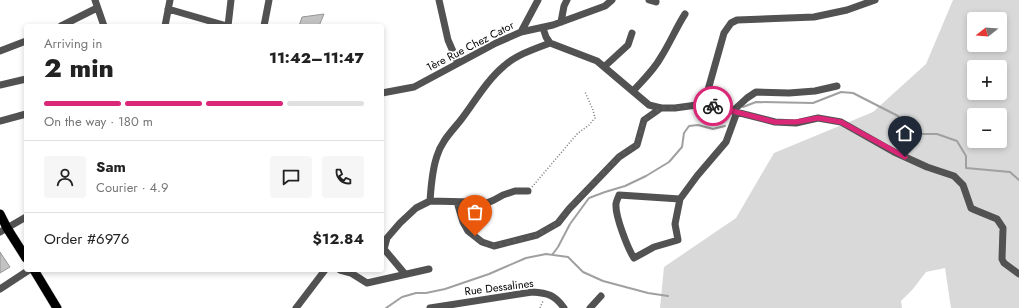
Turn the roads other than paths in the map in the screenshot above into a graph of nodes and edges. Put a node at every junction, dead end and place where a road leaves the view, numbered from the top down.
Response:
1 (95, 0) edge
2 (170, 0) edge
3 (231, 0) edge
4 (269, 0) edge
5 (439, 0) edge
6 (538, 0) edge
7 (567, 0) edge
8 (612, 0) edge
9 (875, 0) edge
10 (97, 8) junction
11 (168, 9) junction
12 (685, 14) dead end
13 (561, 22) junction
14 (65, 24) edge
15 (103, 24) edge
16 (165, 24) edge
17 (220, 24) edge
18 (227, 24) edge
19 (264, 24) edge
20 (543, 28) junction
21 (521, 32) junction
22 (632, 33) dead end
23 (24, 42) edge
24 (550, 43) junction
25 (0, 51) edge
26 (458, 63) junction
27 (604, 67) junction
28 (24, 79) edge
29 (0, 85) edge
30 (837, 86) dead end
31 (633, 91) junction
32 (384, 93) edge
33 (704, 104) junction
34 (661, 108) junction
35 (737, 112) junction
36 (24, 115) edge
37 (0, 121) edge
38 (528, 191) road end
39 (680, 199) junction
40 (430, 202) junction
41 (458, 202) junction
42 (0, 214) edge
43 (24, 218) edge
44 (3, 230) edge
45 (24, 256) edge
46 (429, 269) dead end
47 (26, 272) edge
48 (35, 272) edge
49 (323, 272) edge
50 (347, 272) edge
51 (405, 274) junction
52 (1019, 274) edge
53 (0, 290) edge
54 (601, 296) dead end
55 (52, 298) junction
56 (53, 308) edge
57 (57, 308) edge
58 (296, 308) edge
59 (430, 308) edge
60 (564, 308) edge
61 (590, 308) edge

1 - 10 street
2 - 11 street
3 - 18 street
4 - 19 street
5 - 26 street
6 - 21 street
7 - 13 street
8 - 13 street, 1ère Rue Chez Cator
9 - 33 street
10 - 14 street
10 - 15 street
11 - 16 street
11 - 17 street
12 - 31 street
13 - 20 street, 1ère Rue Chez Cator
20 - 21 street, 1ère Rue Chez Cator
20 - 24 street
21 - 26 street, 1ère Rue Chez Cator
22 - 27 street
23 - 25 street
24 - 27 street
24 - 40 street
26 - 32 street, 1ère Rue Chez Cator
27 - 31 street
28 - 29 street
30 - 35 street
31 - 34 street
33 - 34 street
33 - 35 street
34 - 41 street
35 - 39 street
35 - 52 street
36 - 37 street
38 - 41 street
39 - 39 street
40 - 41 street
40 - 51 street
42 - 44 main road
43 - 44 street
44 - 45 main road
46 - 51 street
47 - 53 street
48 - 55 main road
49 - 58 street
50 - 51 street
54 - 61 street
55 - 56 main road
55 - 57 main road
59 - 60 street, Rue Dessalines

